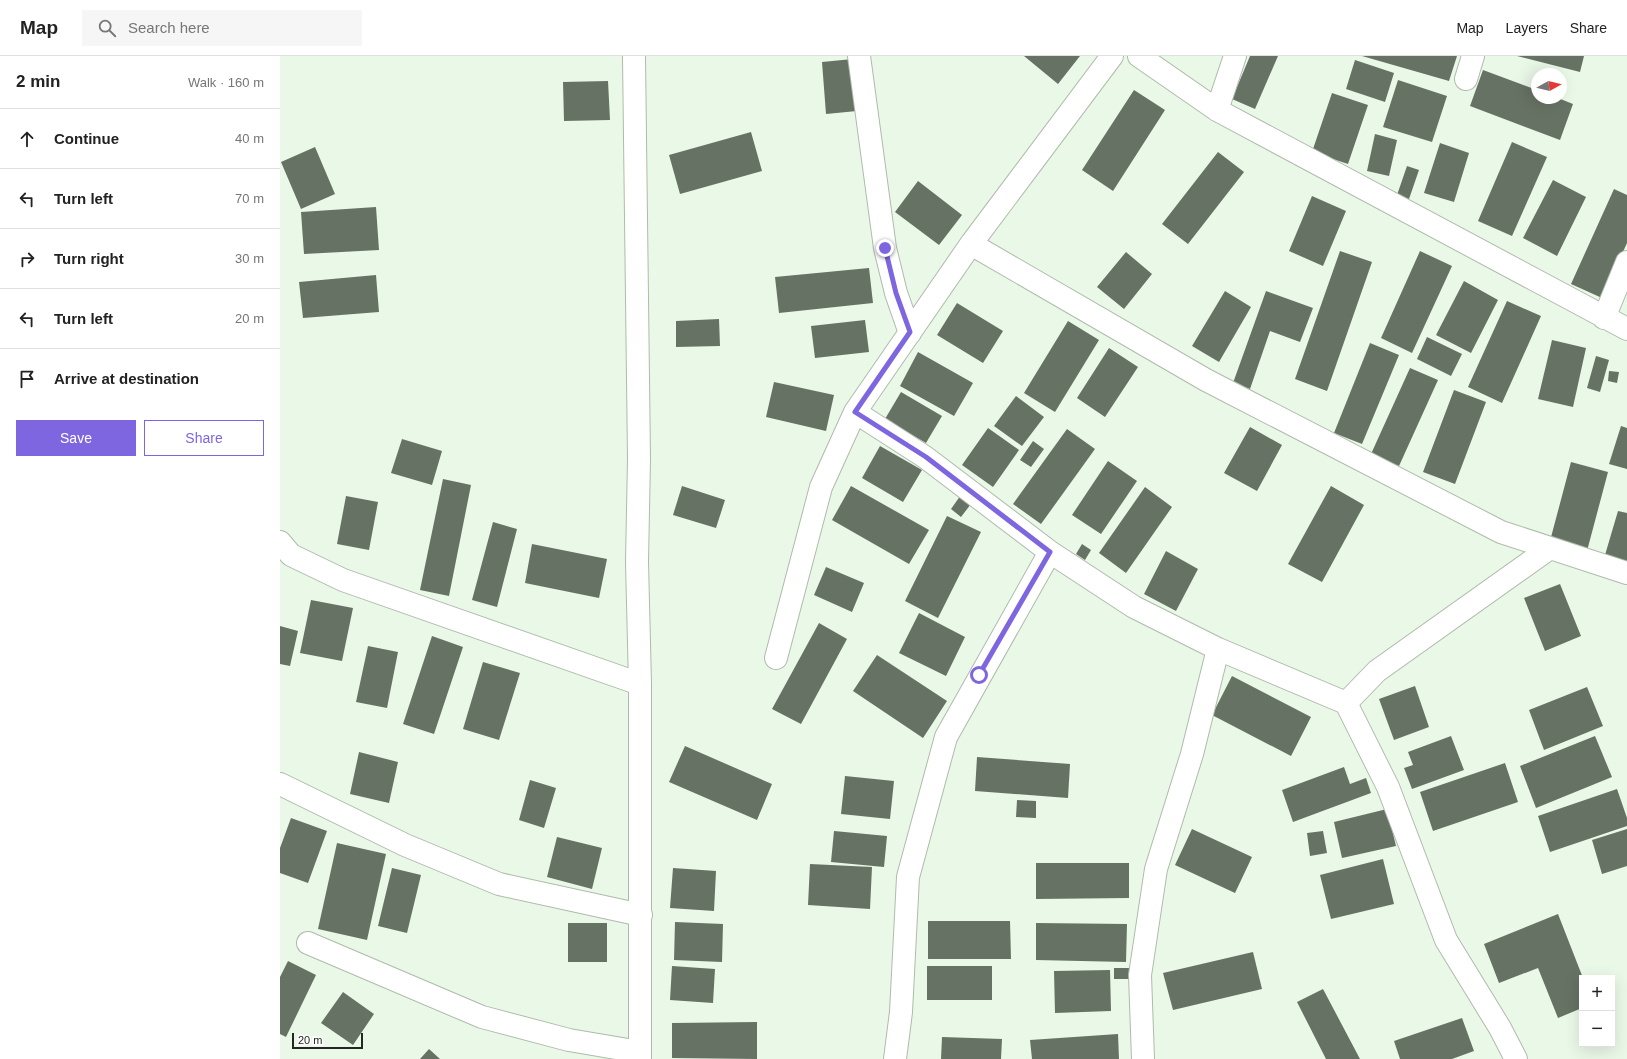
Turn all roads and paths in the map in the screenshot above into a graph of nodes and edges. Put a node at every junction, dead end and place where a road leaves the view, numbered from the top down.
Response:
1 (634, 56) edge
2 (859, 56) edge
3 (1112, 56) edge
4 (1139, 56) edge
5 (1235, 56) edge
6 (1473, 56) edge
7 (1466, 79) dead end
8 (1217, 110) junction
9 (971, 244) junction
10 (1627, 262) edge
11 (1604, 318) junction
12 (1627, 329) edge
13 (910, 332) junction
14 (855, 412) junction
15 (280, 542) edge
16 (1550, 548) junction
17 (1050, 552) junction
18 (1627, 573) edge
19 (1218, 649) junction
20 (776, 658) dead end
21 (640, 684) junction
22 (1346, 703) junction
23 (280, 784) edge
24 (641, 915) junction
25 (308, 943) dead end
26 (640, 1055) edge
27 (895, 1059) edge
28 (1143, 1059) edge
29 (1516, 1059) edge

1 - 21 street
2 - 13 street
3 - 9 street
4 - 8 street
5 - 8 street
6 - 7 street
8 - 11 street
9 - 13 street
9 - 16 street
10 - 11 street
11 - 12 street
13 - 14 street
14 - 17 street
14 - 20 street
15 - 21 street
16 - 18 street
16 - 22 street
17 - 19 street
17 - 27 street
19 - 22 street
19 - 28 street
21 - 24 street
22 - 29 street
23 - 24 street
24 - 26 street
25 - 26 street

